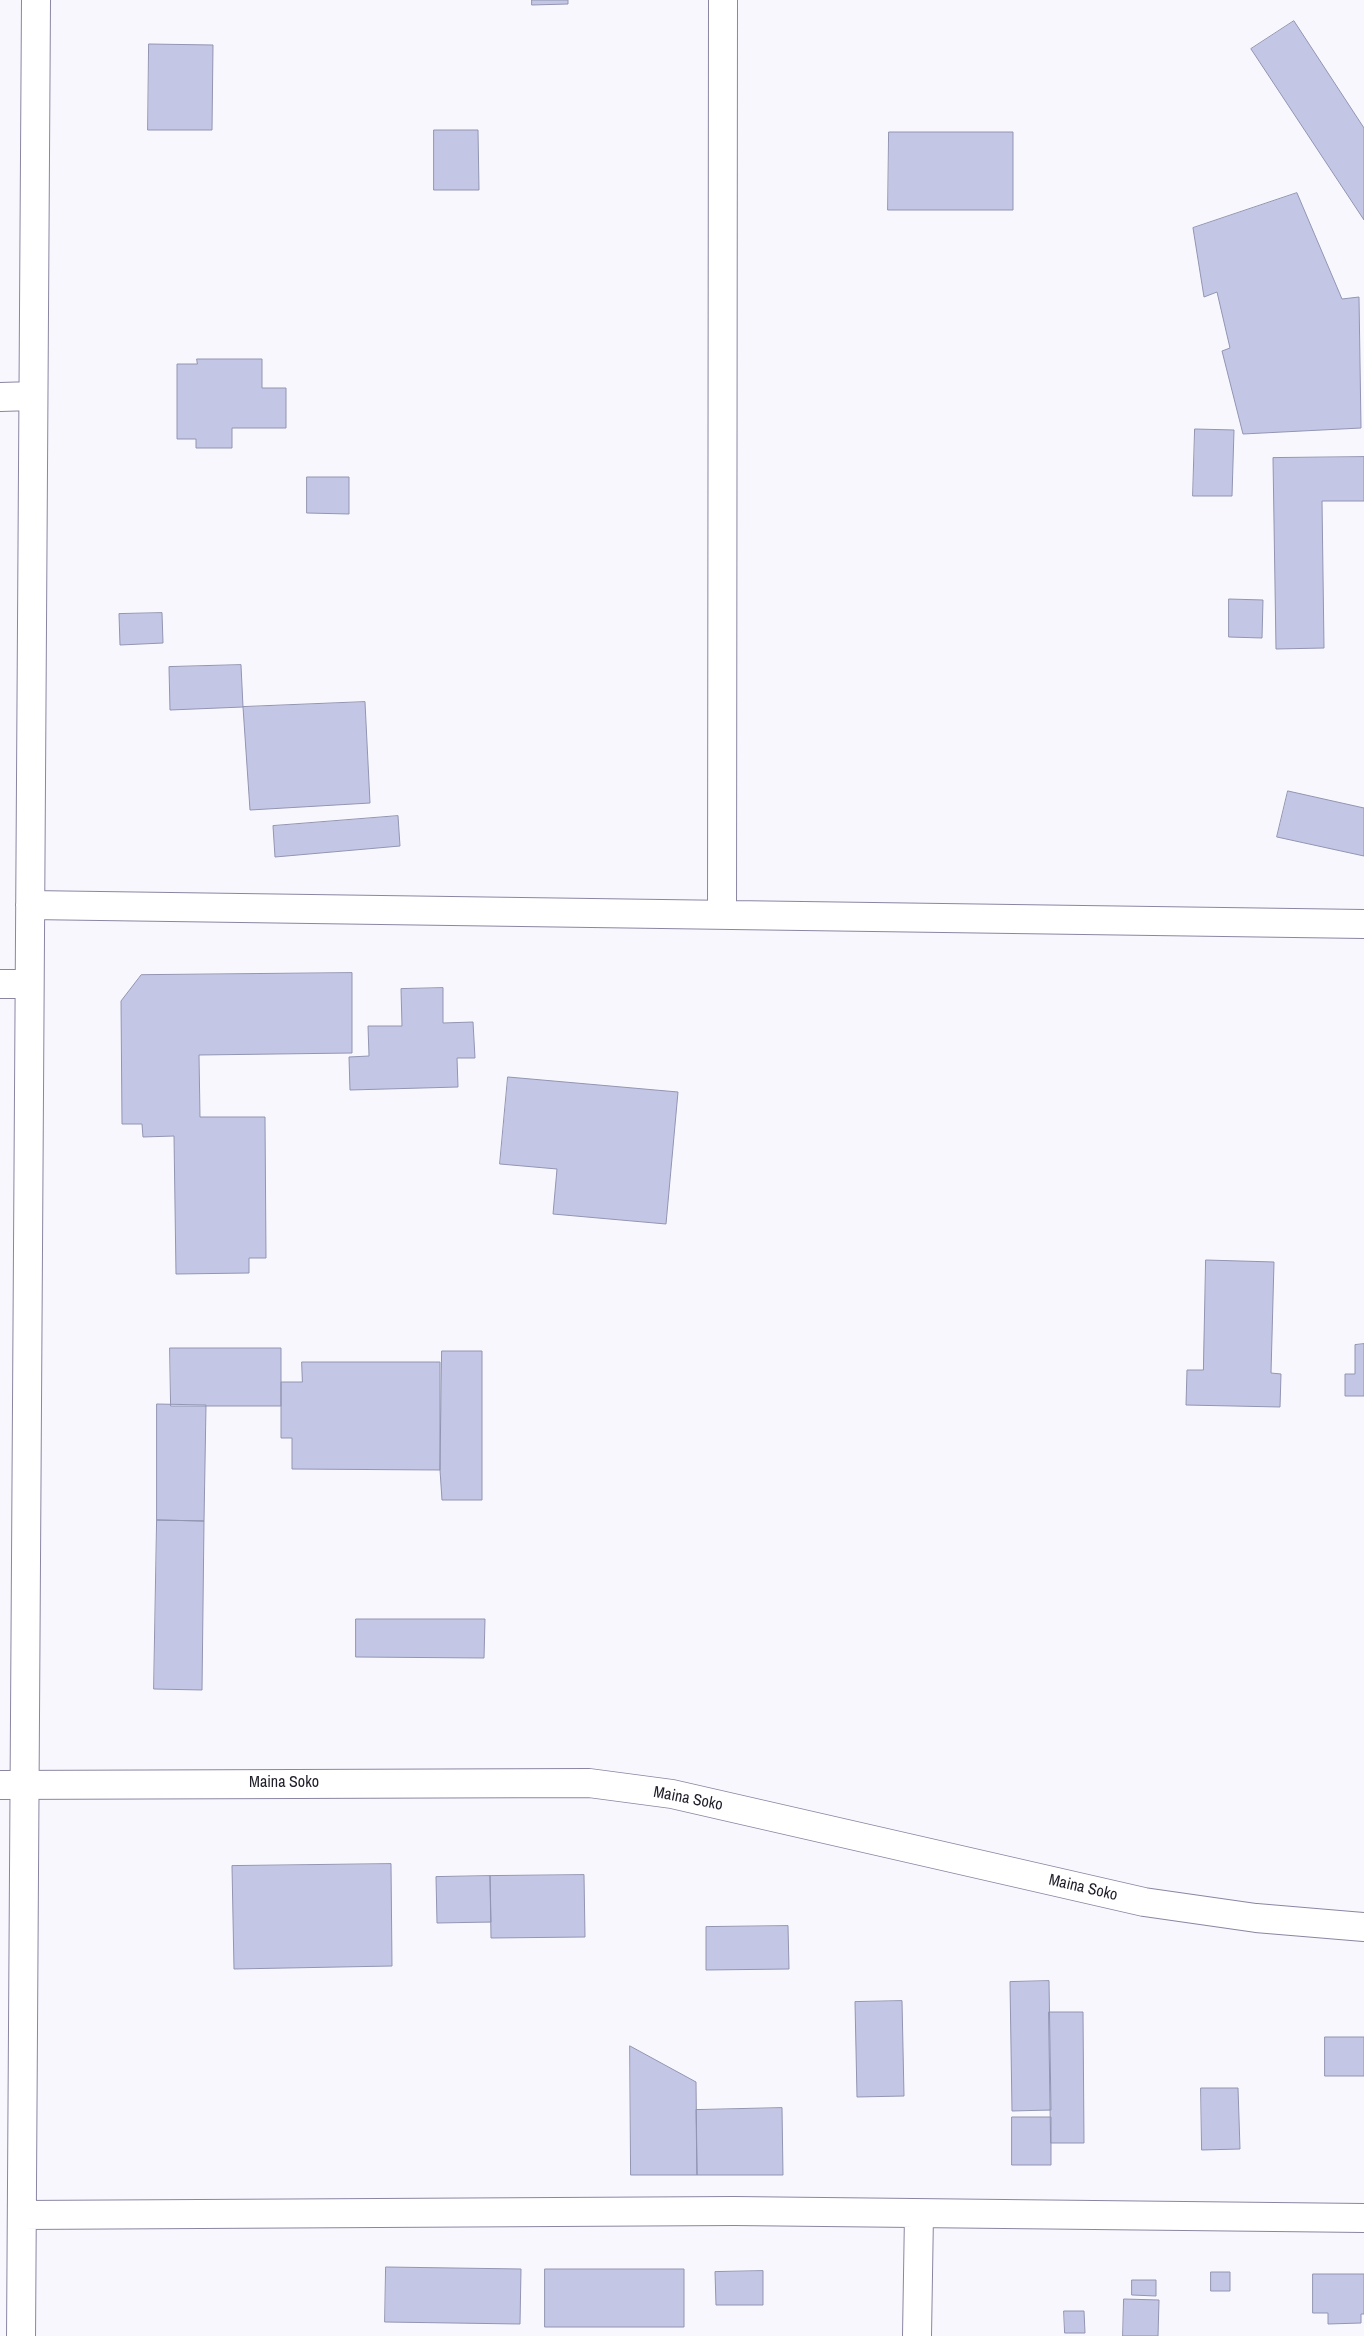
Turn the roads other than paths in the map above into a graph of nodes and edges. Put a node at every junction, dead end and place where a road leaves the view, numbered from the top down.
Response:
1 (36, 0) edge
2 (722, 0) edge
3 (0, 396) edge
4 (33, 396) junction
5 (30, 905) junction
6 (722, 915) junction
7 (1364, 924) edge
8 (0, 984) edge
9 (30, 984) junction
10 (12, 1785) edge
11 (1364, 1927) edge
12 (919, 2214) junction
13 (22, 2216) junction
14 (1364, 2218) edge
15 (22, 2336) edge
16 (917, 2336) edge

1 - 4 street
2 - 6 street
3 - 4 street
4 - 5 street
5 - 6 street
5 - 9 street
6 - 7 street
8 - 9 street
9 - 10 street
10 - 11 street, Maina Soko
10 - 13 street
12 - 13 street
12 - 14 street
12 - 16 street
13 - 15 street

